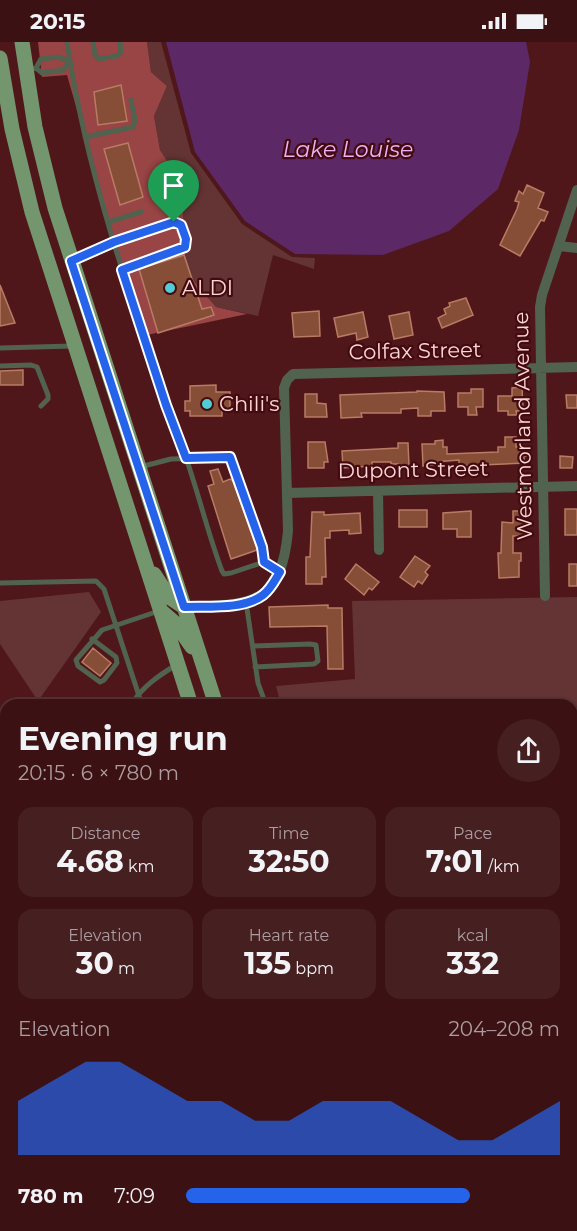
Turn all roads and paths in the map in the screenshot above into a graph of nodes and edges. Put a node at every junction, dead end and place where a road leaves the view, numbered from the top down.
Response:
1 (22, 42) edge
2 (67, 42) edge
3 (93, 42) edge
4 (120, 42) edge
5 (0, 58) edge
6 (70, 62) junction
7 (29, 71) junction
8 (1, 77) edge
9 (131, 100) dead end
10 (85, 137) junction
11 (577, 190) edge
12 (141, 212) dead end
13 (108, 222) junction
14 (114, 242) junction
15 (559, 246) junction
16 (577, 248) edge
17 (71, 261) junction
18 (122, 270) junction
19 (74, 346) junction
20 (0, 348) edge
21 (0, 366) edge
22 (577, 367) edge
23 (540, 368) junction
24 (40, 406) dead end
25 (186, 458) junction
26 (138, 467) junction
27 (577, 486) edge
28 (543, 487) junction
29 (378, 491) junction
30 (287, 492) junction
31 (379, 550) dead end
32 (143, 557) junction
33 (264, 562) junction
34 (280, 572) junction
35 (0, 583) edge
36 (545, 596) dead end
37 (246, 602) junction
38 (184, 607) junction
39 (160, 611) junction
40 (116, 625) junction
41 (92, 639) junction
42 (253, 646) junction
43 (202, 662) junction
44 (178, 664) junction
45 (255, 667) junction
46 (138, 694) junction
47 (135, 699) edge
48 (140, 699) edge
49 (189, 699) edge
50 (214, 699) edge
51 (264, 699) edge

1 - 7 main road
2 - 6 lane
3 - 4 lane
5 - 8 main road
6 - 7 lane
6 - 7 lane
6 - 10 lane
7 - 8 main road
7 - 17 main road
8 - 19 main road
9 - 10 lane
10 - 13 lane
11 - 15 street, Westmorland Avenue
12 - 13 lane
13 - 14 lane
14 - 17 lane
14 - 18 lane
14 - 18 lane
15 - 16 street
15 - 23 street, Westmorland Avenue
17 - 26 main road
18 - 25 lane
19 - 20 lane
19 - 32 main road
21 - 24 lane
22 - 23 street, Colfax Street
23 - 28 street, Westmorland Avenue
23 - 30 street, Colfax Street
25 - 26 lane
25 - 33 lane
25 - 33 lane
26 - 38 main road
27 - 28 street, Dupont Street
28 - 29 street, Dupont Street
28 - 36 street, Westmorland Avenue
29 - 30 street, Dupont Street
29 - 31 street
30 - 34 street
32 - 38 main road
32 - 39 main road
33 - 34 lane
34 - 37 street
35 - 40 lane
37 - 38 street
37 - 42 lane
38 - 43 main road
39 - 40 lane
39 - 43 main road
39 - 44 main road
40 - 41 lane
40 - 46 lane
41 - 41 lane
42 - 45 lane
42 - 45 lane
43 - 50 main road
44 - 46 lane
44 - 49 main road
45 - 51 lane
46 - 47 lane
46 - 48 lane

